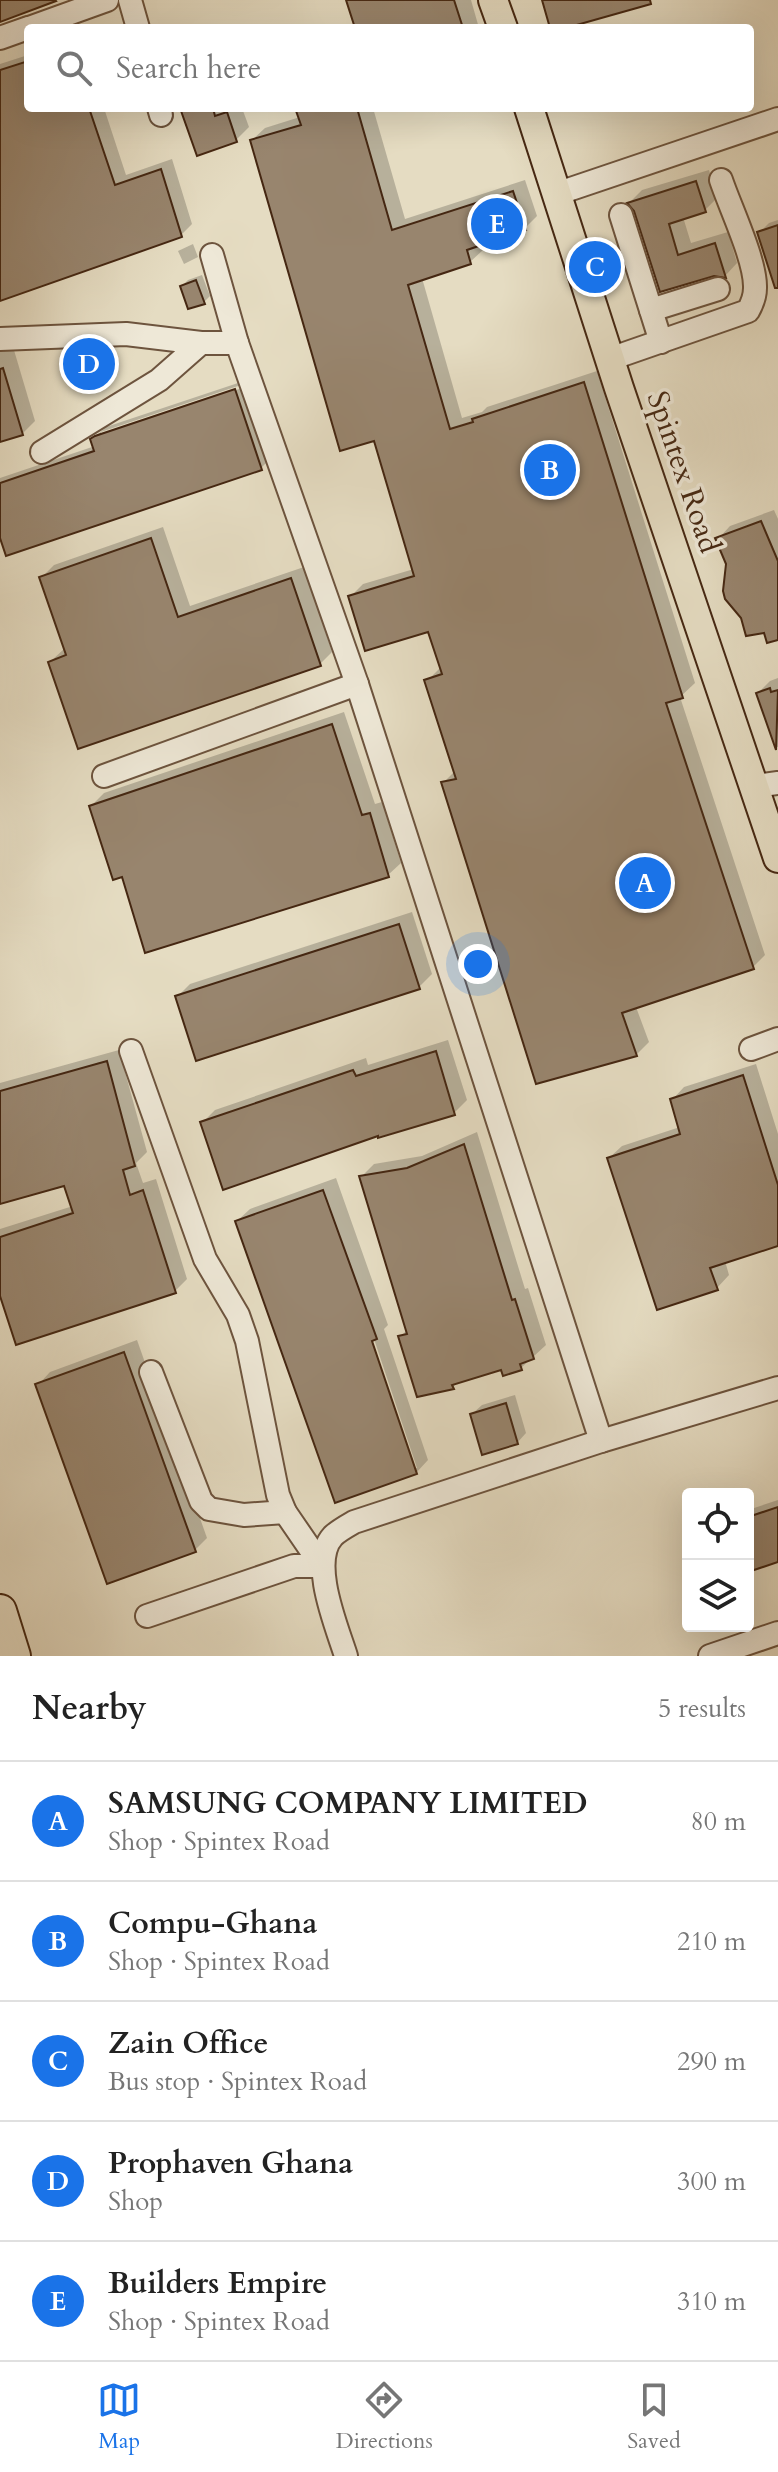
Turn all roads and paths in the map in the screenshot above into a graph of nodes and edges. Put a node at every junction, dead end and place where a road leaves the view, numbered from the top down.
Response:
1 (107, 0) edge
2 (130, 0) edge
3 (493, 0) edge
4 (39, 24) edge
5 (137, 24) edge
6 (502, 24) edge
7 (24, 29) edge
8 (0, 38) edge
9 (530, 112) edge
10 (778, 119) edge
11 (721, 180) dead end
12 (556, 194) junction
13 (621, 215) dead end
14 (212, 255) dead end
15 (718, 289) dead end
16 (651, 310) junction
17 (0, 339) edge
18 (661, 342) junction
19 (201, 343) junction
20 (237, 343) junction
21 (610, 359) junction
22 (42, 452) dead end
23 (357, 684) junction
24 (104, 776) dead end
25 (767, 785) edge
26 (778, 858) edge
27 (778, 1039) edge
28 (751, 1049) dead end
29 (131, 1051) dead end
30 (151, 1372) dead end
31 (778, 1388) edge
32 (601, 1441) junction
33 (285, 1512) junction
34 (322, 1566) junction
35 (0, 1611) edge
36 (147, 1616) dead end
37 (778, 1633) edge
38 (14, 1656) edge
39 (346, 1656) edge
40 (710, 1656) edge

1 - 4 lane
2 - 5 lane
3 - 6 main road
7 - 8 lane
9 - 12 main road, Spintex Road
10 - 12 lane
11 - 18 lane
12 - 21 main road, Spintex Road
13 - 16 lane
14 - 20 lane
15 - 16 lane
16 - 18 lane
17 - 19 lane
18 - 21 lane
19 - 20 lane
19 - 22 lane
20 - 23 lane
21 - 25 main road, Spintex Road
23 - 24 lane
23 - 32 lane
25 - 26 main road, Spintex Road
27 - 28 lane
29 - 33 lane
30 - 33 lane
31 - 32 lane
32 - 34 lane
33 - 34 lane
34 - 36 lane
34 - 39 lane
35 - 38 highway
37 - 40 lane

